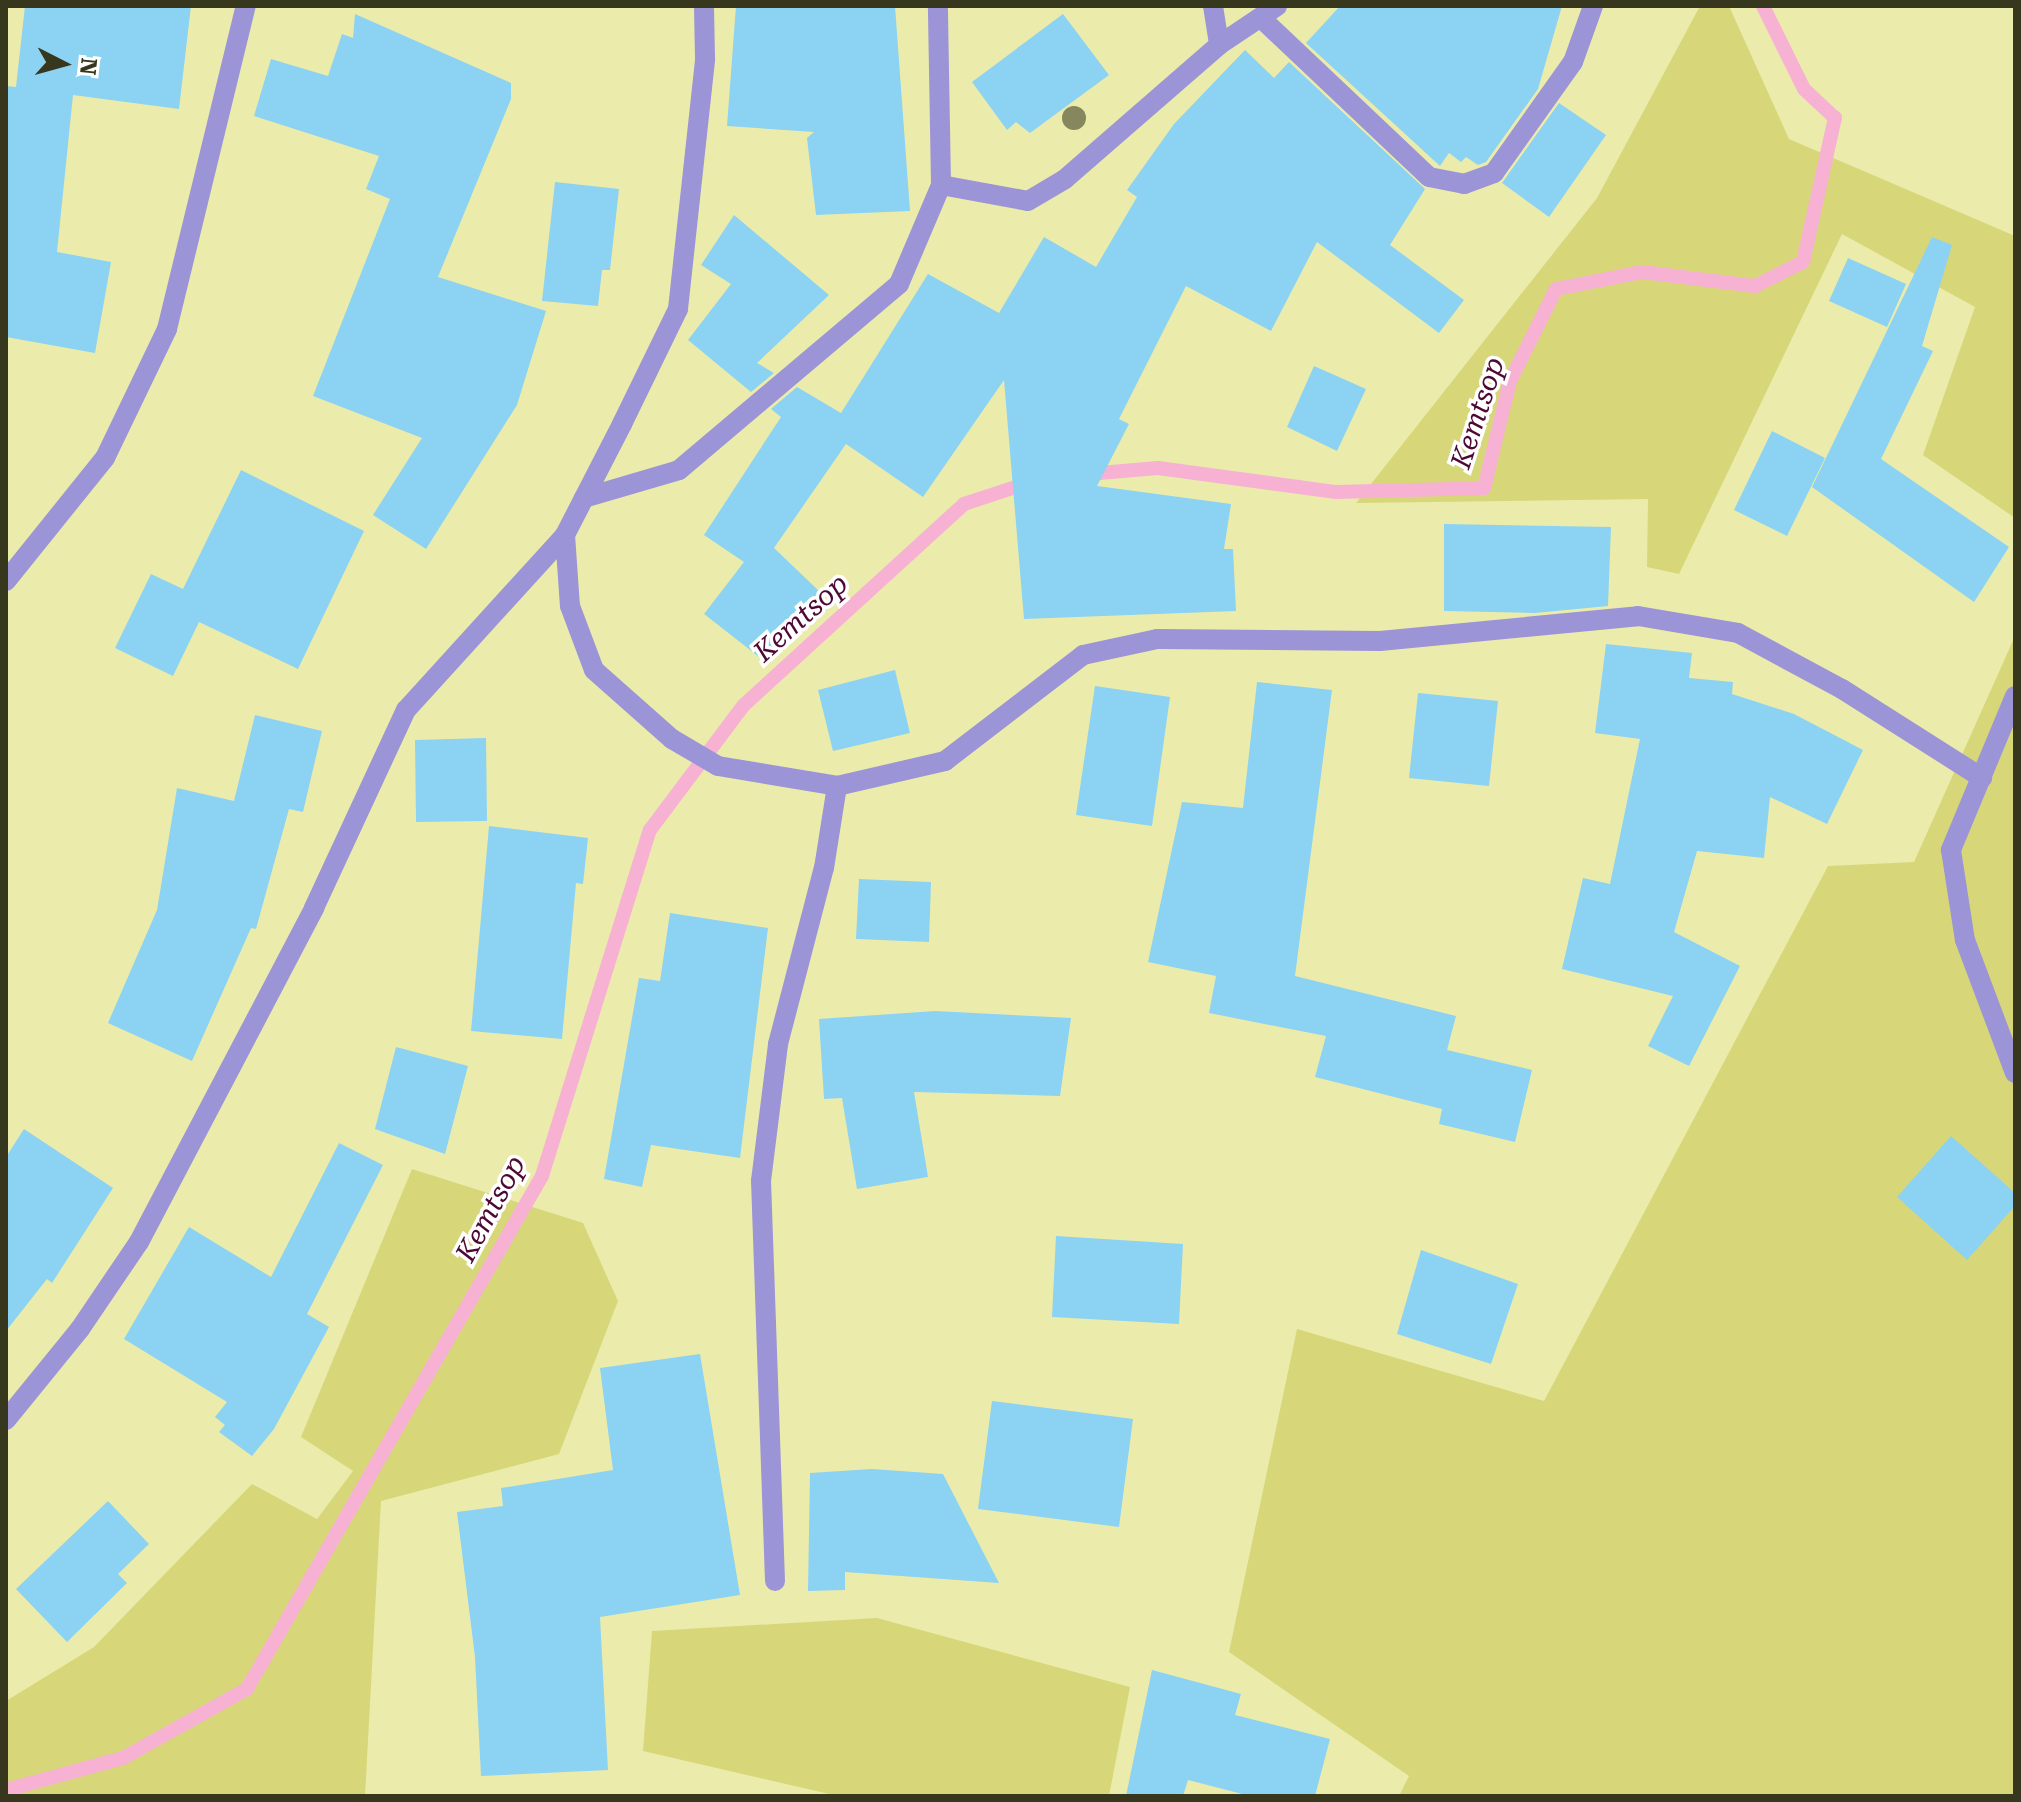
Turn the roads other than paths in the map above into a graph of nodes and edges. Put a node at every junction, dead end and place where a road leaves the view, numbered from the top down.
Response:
1 (246, 6) edge
2 (704, 6) edge
3 (938, 6) edge
4 (1213, 6) edge
5 (1593, 6) edge
6 (1269, 13) edge
7 (1219, 45) junction
8 (941, 185) junction
9 (584, 498) junction
10 (565, 535) junction
11 (6, 581) edge
12 (2015, 696) edge
13 (1982, 778) junction
14 (837, 786) junction
15 (2015, 1073) edge
16 (6, 1420) edge
17 (775, 1581) dead end

1 - 11 street
2 - 9 street
3 - 8 street
4 - 7 street
5 - 6 street
6 - 7 street
7 - 8 street
8 - 9 street
9 - 10 street
10 - 14 street
10 - 16 street
12 - 13 street
13 - 14 street
13 - 15 street
14 - 17 street

